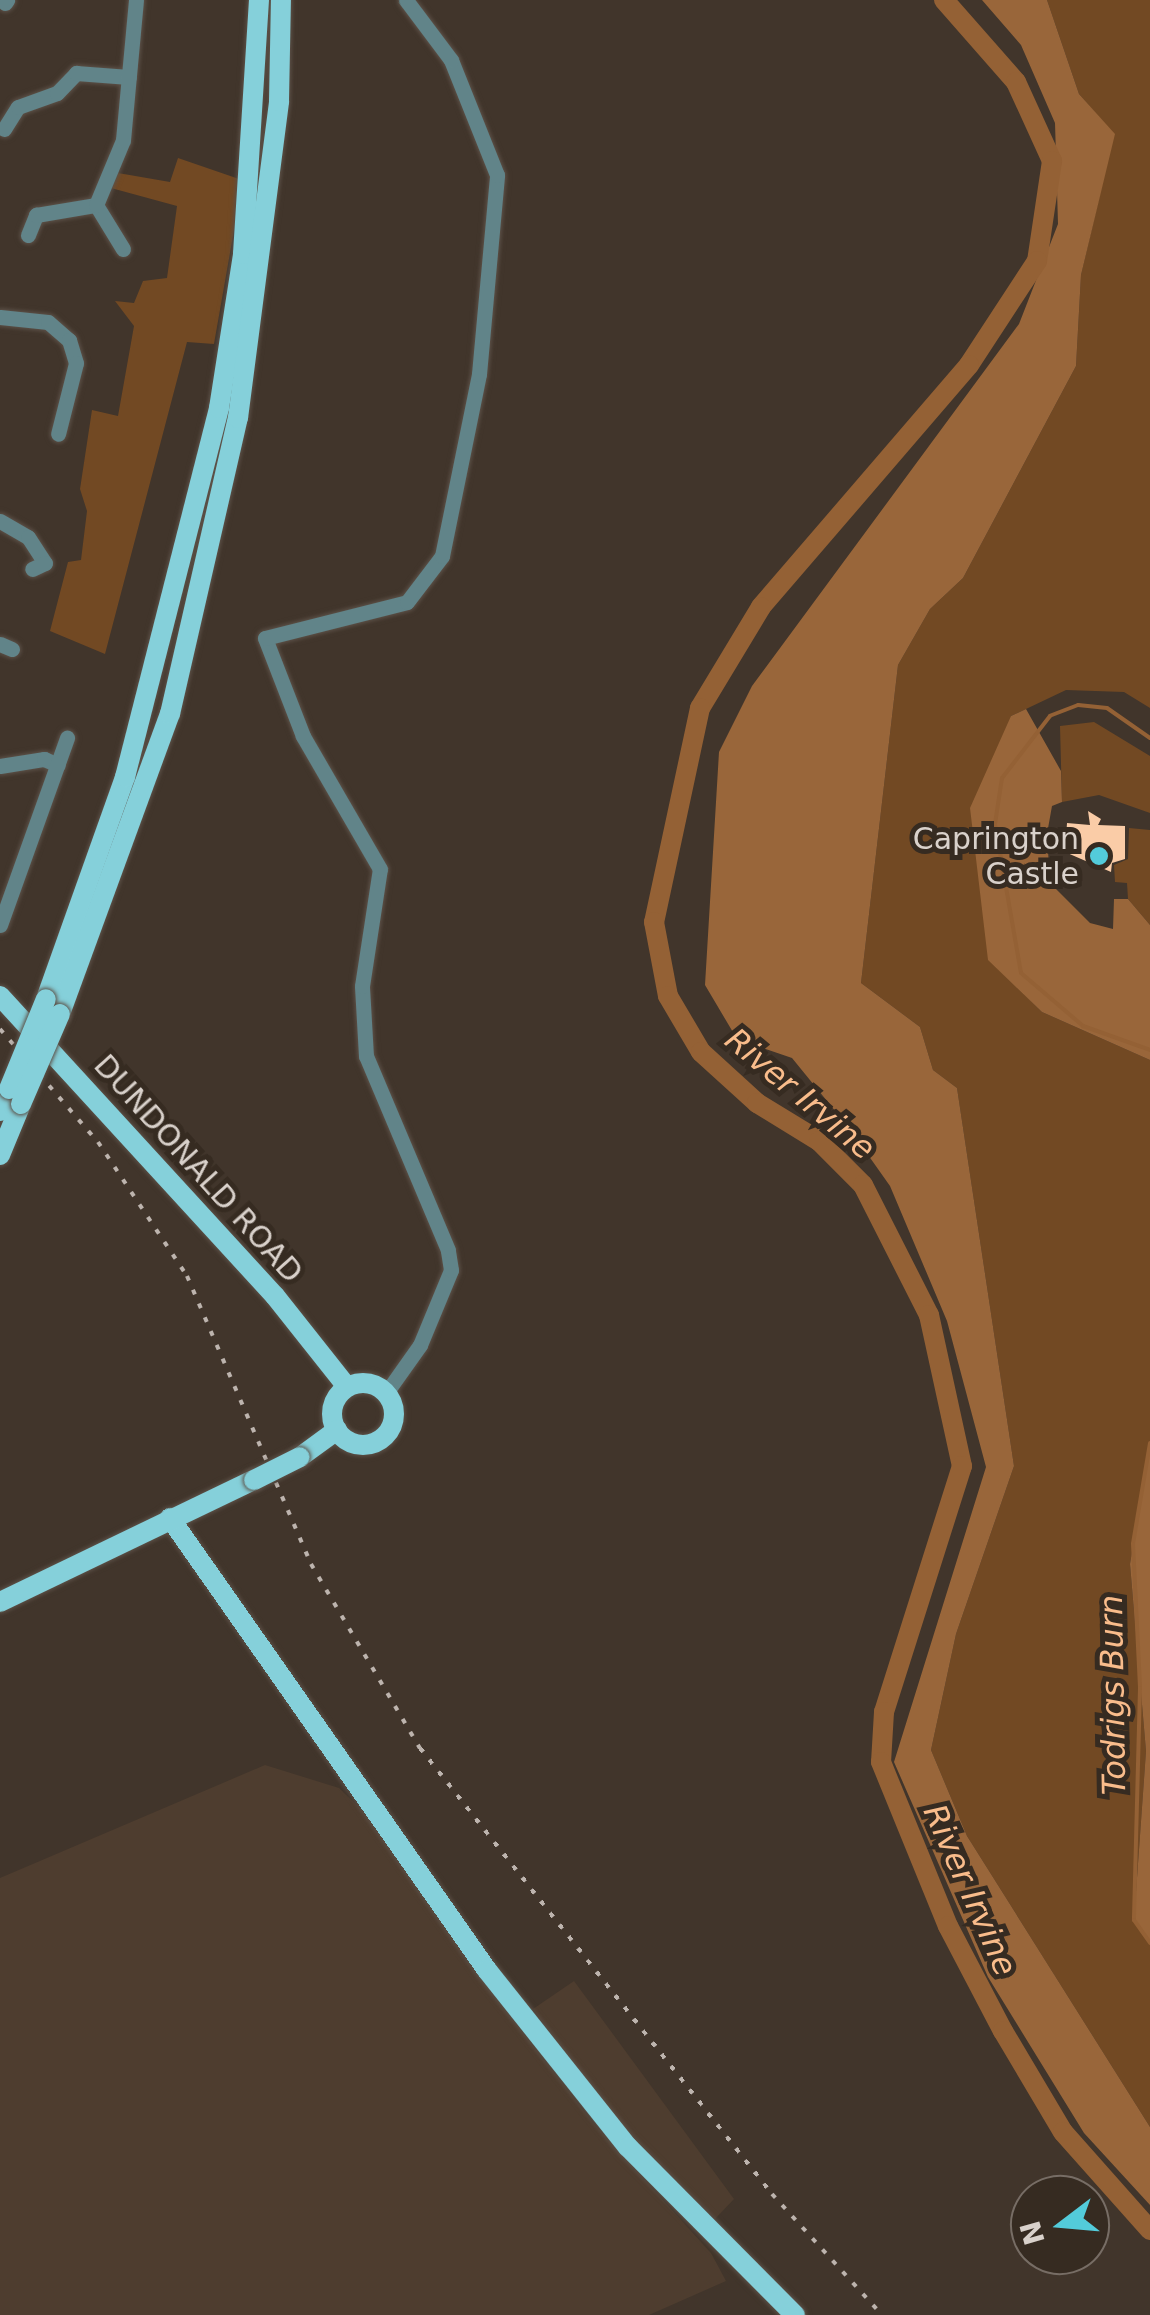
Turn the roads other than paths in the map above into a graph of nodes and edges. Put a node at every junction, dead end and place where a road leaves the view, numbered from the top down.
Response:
1 (259, 0) edge
2 (281, 0) edge
3 (406, 0) edge
4 (140, 2) edge
5 (128, 77) junction
6 (4, 130) dead end
7 (96, 205) junction
8 (28, 236) dead end
9 (115, 247) dead end
10 (0, 318) edge
11 (58, 434) dead end
12 (0, 521) edge
13 (46, 566) dead end
14 (68, 738) dead end
15 (0, 766) edge
16 (58, 766) junction
17 (1, 921) edge
18 (0, 996) edge
19 (53, 1007) junction
20 (15, 1096) junction
21 (0, 1111) edge
22 (0, 1155) edge
23 (347, 1387) junction
24 (386, 1393) junction
25 (336, 1430) junction
26 (170, 1518) junction
27 (0, 1602) edge
28 (794, 2315) edge

1 - 19 main road
2 - 19 main road
3 - 24 street
4 - 5 street
5 - 6 street
5 - 7 street
7 - 8 street
7 - 9 street
10 - 11 street
12 - 13 street
14 - 16 street
15 - 16 street
16 - 17 street
18 - 23 main road, DUNDONALD ROAD
19 - 20 main road, bridge
20 - 21 main road
20 - 22 main road
23 - 24 main road
23 - 25 main road
24 - 25 main road
25 - 26 main road, bridge
26 - 27 main road
26 - 28 main road

